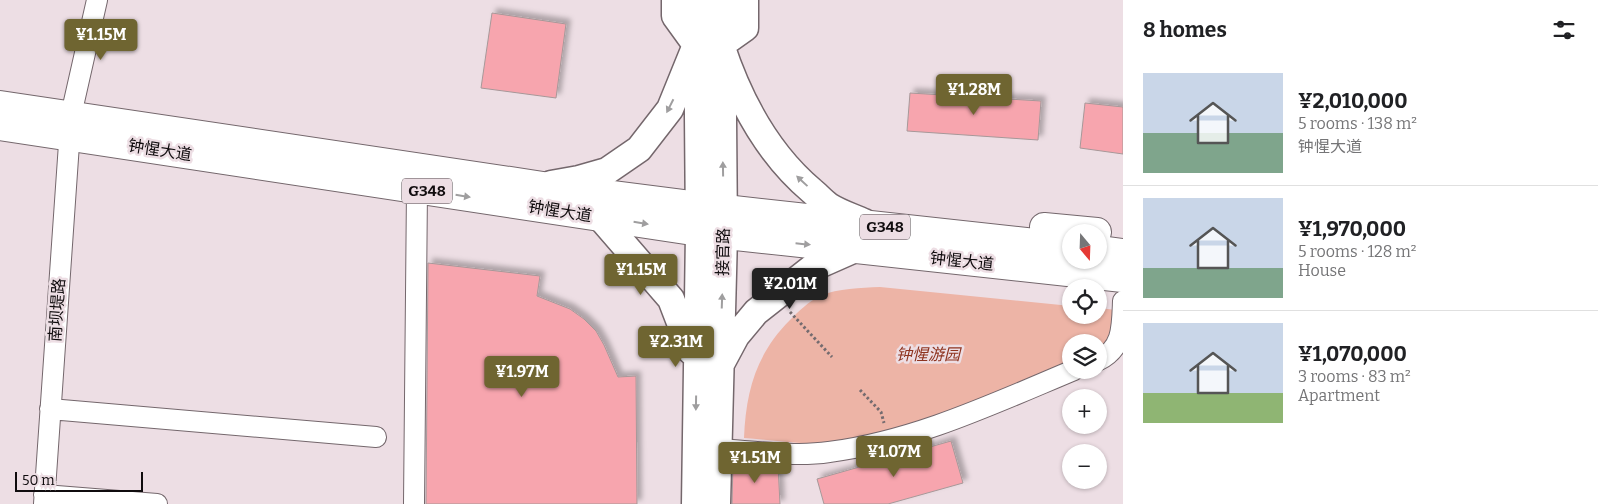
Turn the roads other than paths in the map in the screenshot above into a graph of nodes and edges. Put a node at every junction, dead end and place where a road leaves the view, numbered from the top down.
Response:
1 (97, 0) edge
2 (675, 0) edge
3 (697, 0) edge
4 (722, 0) edge
5 (745, 0) edge
6 (709, 45) junction
7 (0, 92) edge
8 (0, 105) edge
9 (0, 126) edge
10 (71, 126) junction
11 (0, 139) edge
12 (418, 178) junction
13 (543, 186) junction
14 (600, 217) junction
15 (711, 221) junction
16 (872, 225) junction
17 (1062, 229) edge
18 (1108, 234) edge
19 (1123, 235) edge
20 (1062, 246) edge
21 (856, 250) junction
22 (1108, 251) edge
23 (1123, 253) edge
24 (1123, 278) edge
25 (1062, 287) edge
26 (1107, 291) edge
27 (1123, 293) edge
28 (1123, 301) edge
29 (1107, 355) edge
30 (708, 367) junction
31 (1062, 375) edge
32 (50, 409) junction
33 (376, 437) dead end
34 (718, 449) junction
35 (44, 500) edge
36 (157, 504) edge
37 (414, 504) edge
38 (695, 504) edge
39 (717, 504) edge

1 - 10 street, 南坝堤路
2 - 6 main road
3 - 6 main road, 接官路
4 - 6 main road, 接官路
5 - 6 main road
6 -> 13 main road
6 - 15 main road, 接官路
16 -> 6 main road
7 - 10 highway
8 - 10 highway, 钟惺大道 / G348
9 - 10 highway, 钟惺大道 / G348
10 - 11 highway
10 - 12 highway, 钟惺大道 / G348
10 - 32 street, 南坝堤路
12 - 13 highway, 钟惺大道 / G348
12 -> 14 highway, 钟惺大道 / G348
12 - 37 street
13 - 15 highway, 钟惺大道 / G348
14 -> 15 highway, 钟惺大道 / G348
14 - 30 main road
15 - 16 highway, 钟惺大道 / G348
15 -> 21 highway, 钟惺大道 / G348
15 - 30 main road, 接官路
16 - 17 highway
16 - 20 highway, 钟惺大道 / G348
18 - 19 highway
21 - 24 highway, 钟惺大道 / G348
21 - 25 highway
21 - 30 main road
22 - 23 highway
26 - 27 highway
28 - 29 street
30 - 34 main road, 接官路
30 -> 38 main road, 接官路
31 - 34 street
32 - 33 street
32 - 35 street, 南坝堤路
34 - 39 main road, 接官路
35 - 36 street

